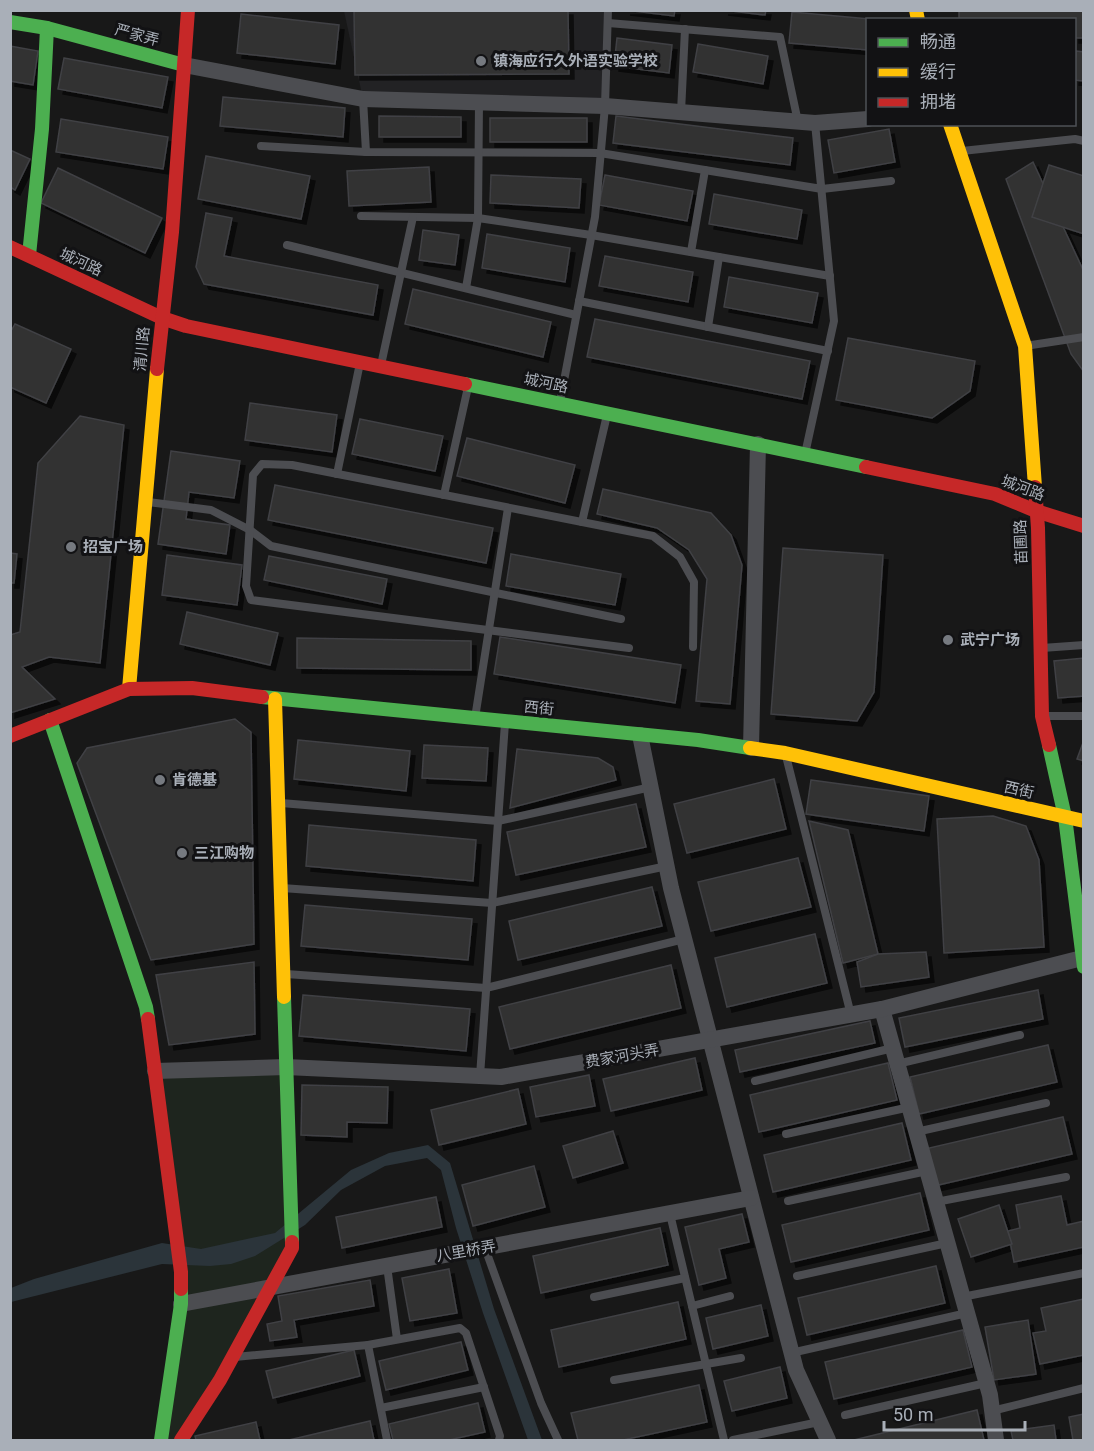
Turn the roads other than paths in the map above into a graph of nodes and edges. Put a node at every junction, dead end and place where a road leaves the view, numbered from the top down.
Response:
1 (40, 10) edge
2 (188, 10) edge
3 (608, 10) edge
4 (10, 22) edge
5 (608, 23) junction
6 (47, 28) junction
7 (686, 29) junction
8 (184, 65) junction
9 (363, 99) junction
10 (479, 102) junction
11 (604, 106) junction
12 (681, 112) junction
13 (866, 119) edge
14 (798, 122) junction
15 (815, 123) junction
16 (951, 126) edge
17 (1083, 141) edge
18 (261, 146) dead end
19 (366, 152) junction
20 (959, 152) junction
21 (478, 153) junction
22 (600, 153) junction
23 (705, 170) junction
24 (891, 181) dead end
25 (822, 189) junction
26 (361, 216) dead end
27 (413, 217) junction
28 (478, 218) junction
29 (591, 235) junction
30 (287, 245) dead end
31 (10, 247) edge
32 (691, 252) junction
33 (29, 255) junction
34 (719, 257) junction
35 (401, 273) junction
36 (830, 276) junction
37 (466, 288) junction
38 (579, 301) junction
39 (576, 315) junction
40 (162, 318) junction
41 (708, 327) junction
42 (1083, 337) edge
43 (1025, 346) junction
44 (828, 351) junction
45 (361, 361) junction
46 (381, 365) junction
47 (469, 384) junction
48 (560, 403) junction
49 (608, 412) junction
50 (758, 444) junction
51 (805, 454) junction
52 (337, 474) junction
53 (444, 495) junction
54 (146, 502) junction
55 (508, 507) junction
56 (1036, 511) junction
57 (582, 522) junction
58 (1083, 526) edge
59 (250, 530) junction
60 (494, 593) junction
61 (621, 619) dead end
62 (488, 630) junction
63 (1083, 645) edge
64 (693, 647) dead end
65 (629, 648) dead end
66 (1040, 648) junction
67 (129, 689) junction
68 (274, 699) junction
69 (1042, 716) junction
70 (1083, 716) edge
71 (475, 718) junction
72 (50, 720) junction
73 (505, 721) junction
74 (640, 735) junction
75 (10, 736) edge
76 (751, 748) junction
77 (785, 753) junction
78 (651, 787) junction
79 (278, 803) junction
80 (1065, 817) junction
81 (498, 821) junction
82 (1083, 821) edge
83 (667, 866) junction
84 (280, 888) junction
85 (492, 903) junction
86 (684, 939) junction
87 (1082, 963) edge
88 (283, 974) junction
89 (486, 988) junction
90 (882, 1009) junction
91 (851, 1015) junction
92 (1020, 1035) dead end
93 (711, 1041) junction
94 (895, 1056) junction
95 (286, 1067) junction
96 (154, 1071) junction
97 (480, 1076) junction
98 (755, 1081) dead end
99 (1046, 1103) dead end
100 (909, 1107) junction
101 (916, 1132) junction
102 (786, 1134) dead end
103 (927, 1171) junction
104 (1066, 1177) dead end
105 (751, 1198) junction
106 (788, 1201) dead end
107 (936, 1202) junction
108 (670, 1214) junction
109 (947, 1243) junction
110 (485, 1248) junction
111 (387, 1266) junction
112 (1083, 1273) edge
113 (797, 1276) dead end
114 (685, 1278) junction
115 (270, 1287) junction
116 (594, 1296) dead end
117 (730, 1296) dead end
118 (181, 1304) junction
119 (965, 1305) junction
120 (692, 1306) junction
121 (398, 1339) junction
122 (368, 1345) junction
123 (791, 1353) junction
124 (232, 1357) junction
125 (741, 1358) dead end
126 (705, 1365) junction
127 (614, 1380) dead end
128 (986, 1383) junction
129 (484, 1387) junction
130 (1083, 1388) edge
131 (381, 1408) junction
132 (992, 1411) junction
133 (845, 1415) dead end
134 (819, 1422) junction
135 (161, 1440) edge
136 (181, 1440) edge
137 (387, 1440) edge
138 (499, 1440) edge
139 (558, 1440) edge
140 (724, 1440) edge
141 (734, 1440) edge
142 (828, 1440) edge
143 (996, 1440) edge

1 - 6 street
2 - 8 street, 清川路
3 - 5 lane
4 - 6 street, 严家弄
5 - 7 lane
5 - 11 lane
6 - 8 street, 严家弄
6 - 33 street
7 - 12 lane
7 - 14 lane
8 - 9 street
8 - 40 street, 清川路
9 - 10 street
9 - 19 lane
10 - 11 street
10 - 21 lane
11 - 12 street
11 - 22 lane
12 - 14 street
13 - 15 street
14 - 15 street
15 - 25 lane
16 - 20 street, 苗圃路
17 - 20 lane
18 - 19 lane
19 - 21 lane
20 - 43 street, 苗圃路
21 - 22 lane
21 - 28 lane
22 - 23 lane
22 - 29 lane
23 - 25 lane
23 - 32 lane
24 - 25 lane
25 - 36 lane
26 - 27 lane
27 - 28 lane
27 - 35 lane
28 - 29 lane
28 - 37 lane
29 - 32 lane
29 - 38 lane
30 - 35 lane
31 - 33 street, 城河路
32 - 34 lane
33 - 40 street, 城河路
34 - 36 lane
34 - 41 lane
35 - 37 lane
35 - 46 lane
36 - 44 lane
37 - 39 lane
38 - 39 lane
38 - 41 lane
39 - 48 lane
40 - 45 street, 城河路
40 - 54 street, 清川路
41 - 44 lane
42 - 43 lane
43 - 56 street, 苗圃路
44 - 51 lane
45 - 46 street, 城河路
45 - 52 lane
46 - 47 street, 城河路
47 - 48 street, 城河路
47 - 53 lane
48 - 49 street, 城河路
49 - 50 street, 城河路
49 - 57 lane
50 - 51 street, 城河路
50 - 76 street
51 - 56 street, 城河路
52 - 53 lane
52 - 59 lane
53 - 55 lane
54 - 59 lane
54 - 67 street, 清川路
55 - 57 lane
55 - 60 lane
56 - 58 street, 城河路
56 - 66 street, 苗圃路
57 - 64 lane
59 - 60 lane
59 - 62 lane
60 - 61 lane
60 - 62 lane
62 - 65 lane
62 - 71 lane
63 - 66 lane
66 - 69 street, 苗圃路
67 - 68 street, 西街
67 - 72 street, 西街
68 - 71 street, 西街
68 - 79 street
69 - 70 lane
69 - 80 street, 苗圃路
71 - 73 street, 西街
72 - 75 street, 西街
72 - 96 street
73 - 74 street, 西街
73 - 81 lane
74 - 76 street, 西街
74 - 78 street
76 - 77 street, 西街
77 - 80 street, 西街
77 - 91 lane
78 - 81 lane
78 - 83 street
79 - 81 lane
79 - 84 street
80 - 82 street, 西街
80 - 87 street, 苗圃路
81 - 85 lane
83 - 85 lane
83 - 86 street
84 - 85 lane
84 - 88 street
85 - 89 lane
86 - 89 lane
86 - 93 street
87 - 90 street, 费家河头弄
88 - 89 lane
88 - 95 street
89 - 97 lane
90 - 91 street, 费家河头弄
90 - 94 street
91 - 93 street, 费家河头弄
92 - 94 lane
93 - 97 street, 费家河头弄
93 - 105 street
94 - 98 lane
94 - 100 street
95 - 96 street, 费家河头弄
95 - 97 street, 费家河头弄
95 - 115 street
96 - 118 street
99 - 101 lane
100 - 101 street
100 - 102 lane
101 - 103 street
103 - 106 lane
103 - 107 street
104 - 107 lane
105 - 108 street, 八里桥弄
105 - 123 street
107 - 109 street
108 - 110 street, 八里桥弄
108 - 114 lane
109 - 113 lane
109 - 119 street
110 - 111 street, 八里桥弄
110 - 139 lane
111 - 115 street, 八里桥弄
111 - 121 lane
112 - 119 lane
114 - 116 lane
114 - 120 lane
115 - 118 street, 八里桥弄
115 - 124 street
117 - 120 lane
118 - 135 street
119 - 123 lane
119 - 128 street
120 - 126 lane
121 - 122 lane
121 - 129 lane
122 - 124 lane
122 - 131 lane
123 - 134 street
124 - 136 street
125 - 126 lane
126 - 127 lane
126 - 140 lane
128 - 132 street
128 - 133 lane
129 - 131 lane
129 - 138 lane
130 - 132 lane
131 - 137 lane
132 - 143 street
134 - 141 lane
134 - 142 street

